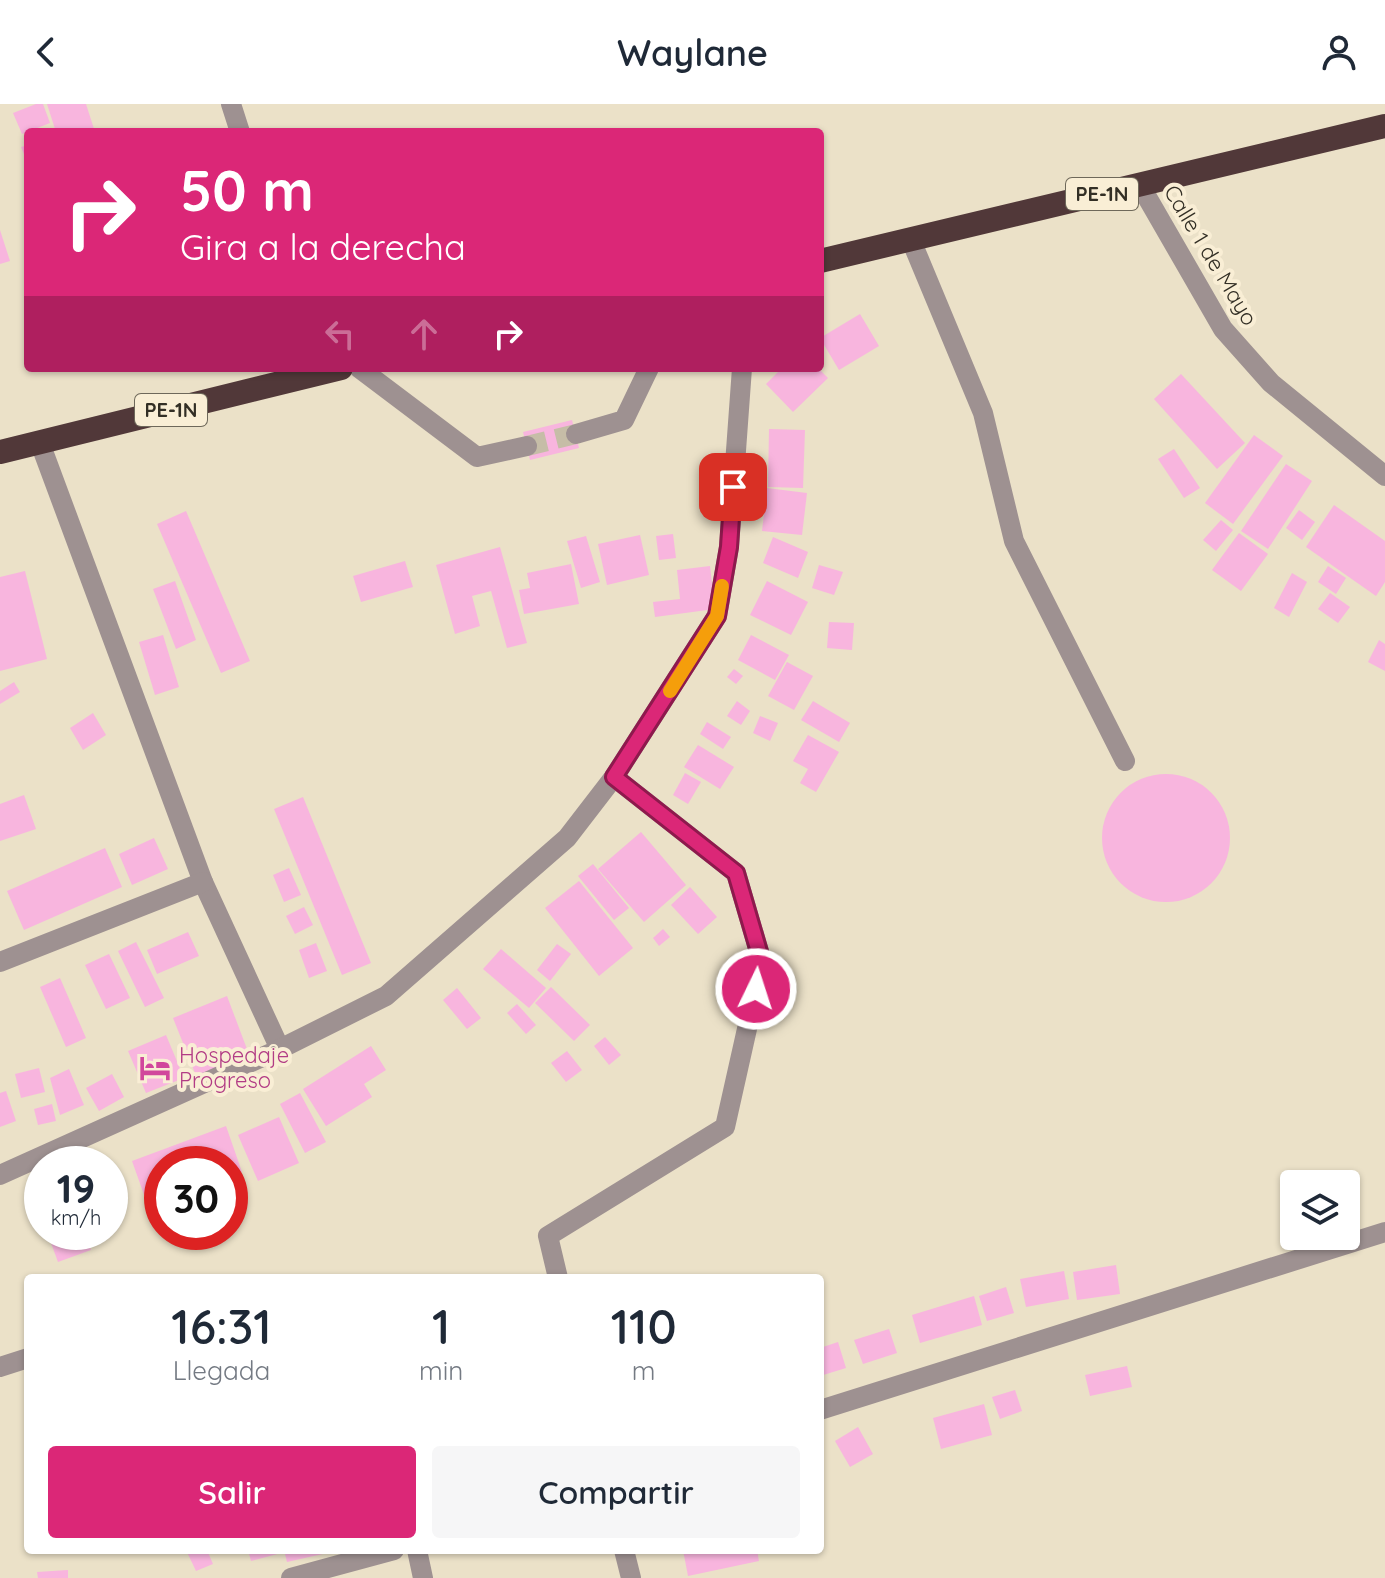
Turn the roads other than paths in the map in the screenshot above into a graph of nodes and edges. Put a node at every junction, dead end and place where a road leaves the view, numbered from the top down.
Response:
1 (231, 104) edge
2 (1385, 126) edge
3 (239, 128) edge
4 (1140, 185) junction
5 (911, 240) junction
6 (824, 260) edge
7 (311, 372) edge
8 (364, 372) edge
9 (647, 372) edge
10 (742, 372) edge
11 (576, 434) tunnel mouth
12 (40, 443) junction
13 (527, 446) tunnel mouth
14 (0, 452) edge
15 (1385, 476) edge
16 (1125, 761) dead end
17 (614, 777) junction
18 (203, 882) junction
19 (0, 962) edge
20 (280, 1049) junction
21 (0, 1175) edge
22 (1385, 1232) edge
23 (557, 1274) edge
24 (24, 1359) edge
25 (0, 1367) edge
26 (824, 1409) edge
27 (379, 1554) edge
28 (418, 1554) edge
29 (625, 1554) edge
30 (291, 1578) edge
31 (423, 1578) edge
32 (631, 1578) edge

1 - 3 street
2 - 4 highway, PE-1N
4 - 5 highway, PE-1N
4 - 15 street, Calle 1 de Mayo
5 - 6 highway, PE-1N
5 - 16 street
7 - 12 highway, PE-1N
8 - 13 street
9 - 11 street
10 - 17 street
12 - 14 highway, PE-1N
12 - 18 street
17 - 20 street
17 - 23 street
18 - 19 street
18 - 20 street
20 - 21 street
22 - 26 street
24 - 25 street
27 - 30 street
28 - 31 street
29 - 32 street

